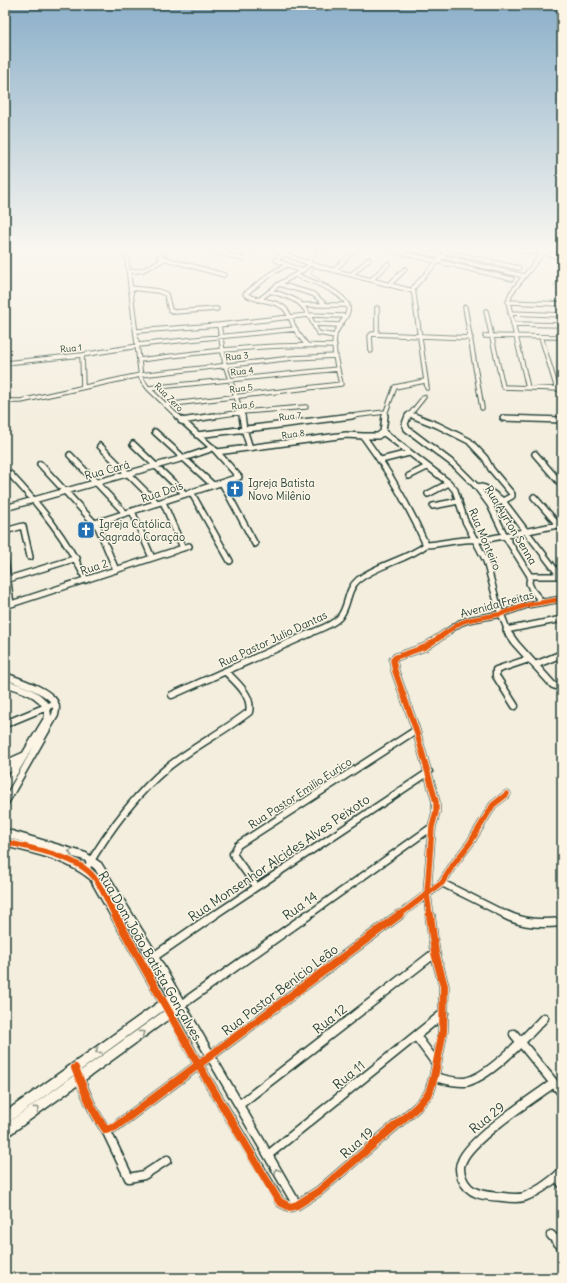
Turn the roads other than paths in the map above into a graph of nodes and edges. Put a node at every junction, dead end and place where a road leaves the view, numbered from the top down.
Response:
1 (134, 310) edge
2 (170, 310) edge
3 (204, 310) edge
4 (284, 310) edge
5 (305, 310) edge
6 (347, 310) edge
7 (377, 310) edge
8 (416, 310) edge
9 (466, 310) edge
10 (509, 310) edge
11 (486, 311) dead end
12 (510, 313) junction
13 (308, 315) junction
14 (562, 315) edge
15 (290, 316) junction
16 (344, 316) junction
17 (312, 324) junction
18 (513, 324) junction
19 (219, 325) junction
20 (340, 325) junction
21 (562, 325) edge
22 (296, 329) junction
23 (137, 331) junction
24 (377, 334) junction
25 (335, 336) junction
26 (420, 336) junction
27 (485, 336) dead end
28 (492, 336) junction
29 (515, 336) junction
30 (541, 336) junction
31 (222, 337) junction
32 (562, 337) edge
33 (471, 338) junction
34 (306, 344) junction
35 (138, 346) junction
36 (335, 346) junction
37 (223, 350) junction
38 (371, 351) dead end
39 (82, 354) junction
40 (336, 356) junction
41 (139, 360) junction
42 (5, 363) edge
43 (225, 365) junction
44 (338, 369) junction
45 (140, 375) junction
46 (230, 380) junction
47 (425, 381) junction
48 (83, 387) junction
49 (148, 388) junction
50 (427, 388) dead end
51 (528, 388) junction
52 (560, 389) edge
53 (237, 396) junction
54 (424, 397) dead end
55 (5, 399) edge
56 (165, 405) junction
57 (306, 407) dead end
58 (482, 408) dead end
59 (242, 412) junction
60 (385, 412) junction
61 (409, 414) junction
62 (503, 418) dead end
63 (562, 420) edge
64 (181, 421) junction
65 (244, 430) junction
66 (155, 432) dead end
67 (383, 432) junction
68 (197, 435) junction
69 (363, 436) junction
70 (133, 444) dead end
71 (100, 446) dead end
72 (250, 448) junction
73 (213, 450) junction
74 (409, 453) junction
75 (535, 454) dead end
76 (70, 455) dead end
77 (184, 458) junction
78 (381, 460) junction
79 (40, 464) dead end
80 (155, 466) junction
81 (427, 467) junction
82 (5, 473) edge
83 (127, 474) junction
84 (409, 476) dead end
85 (562, 477) edge
86 (236, 479) joint
87 (556, 479) junction
88 (97, 482) junction
89 (222, 483) junction
90 (449, 483) junction
91 (213, 485) junction
92 (562, 485) edge
93 (476, 486) junction
94 (64, 491) junction
95 (191, 492) junction
96 (185, 494) junction
97 (428, 494) dead end
98 (534, 497) dead end
99 (34, 499) junction
100 (459, 501) junction
101 (503, 501) junction
102 (163, 502) junction
103 (157, 503) junction
104 (490, 505) junction
105 (433, 506) dead end
106 (5, 508) edge
107 (132, 511) junction
108 (125, 513) junction
109 (95, 523) junction
110 (560, 527) edge
111 (527, 530) junction
112 (5, 531) edge
113 (505, 536) junction
114 (474, 539) junction
115 (255, 544) dead end
116 (426, 545) junction
117 (189, 546) dead end
118 (183, 548) junction
119 (30, 557) dead end
120 (77, 558) junction
121 (152, 558) junction
122 (5, 559) edge
123 (230, 561) dead end
124 (116, 570) junction
125 (530, 576) junction
126 (561, 576) edge
127 (7, 580) edge
128 (86, 580) junction
129 (562, 599) edge
130 (542, 602) junction
131 (11, 604) junction
132 (5, 606) edge
133 (501, 614) junction
134 (562, 619) edge
135 (506, 630) junction
136 (562, 654) edge
137 (529, 659) junction
138 (535, 665) junction
139 (226, 672) junction
140 (5, 676) edge
141 (14, 679) junction
142 (6, 684) edge
143 (561, 688) edge
144 (172, 695) dead end
145 (55, 703) junction
146 (515, 706) dead end
147 (48, 707) junction
148 (5, 724) edge
149 (416, 730) junction
150 (28, 757) junction
151 (5, 764) edge
152 (19, 764) junction
153 (5, 771) edge
154 (429, 772) junction
155 (5, 788) edge
156 (507, 794) dead end
157 (5, 803) edge
158 (432, 827) junction
159 (5, 833) edge
160 (5, 842) edge
161 (92, 860) junction
162 (86, 870) junction
163 (442, 883) junction
164 (256, 886) junction
165 (427, 894) junction
166 (562, 922) edge
167 (435, 953) junction
168 (154, 957) junction
169 (143, 964) junction
170 (176, 996) junction
171 (181, 1005) junction
172 (168, 1008) junction
173 (444, 1013) junction
174 (544, 1018) dead end
175 (514, 1034) dead end
176 (416, 1036) junction
177 (521, 1043) junction
178 (210, 1056) junction
179 (436, 1063) junction
180 (198, 1064) junction
181 (75, 1068) junction
182 (79, 1078) junction
183 (434, 1078) junction
184 (554, 1083) junction
185 (562, 1093) edge
186 (239, 1105) junction
187 (5, 1118) edge
188 (106, 1130) junction
189 (5, 1131) edge
190 (268, 1155) junction
191 (167, 1160) dead end
192 (560, 1177) edge
193 (294, 1206) junction
194 (551, 1235) dead end
195 (562, 1246) edge

1 - 23 street, Rua Zero
2 - 3 street
4 - 15 street
5 - 13 street
6 - 16 street
7 - 24 street
8 - 26 street
9 - 33 street
10 - 12 street
11 - 28 street
12 - 14 street
12 - 18 street
13 - 15 street
13 - 16 street
13 - 17 street
15 - 19 street
15 - 22 street
16 - 20 street
17 - 20 street
17 - 25 street
18 - 21 street
18 - 29 street
19 - 23 street
19 - 31 street
20 - 25 street
22 - 31 street, Rua 1
22 - 34 street
23 - 35 street, Rua Zero
24 - 26 street
24 - 38 street
25 - 36 street
26 - 33 street
26 - 47 street
27 - 28 street
28 - 29 street
28 - 51 street
29 - 30 street
29 - 51 street
30 - 32 street
30 - 52 street
31 - 35 street, Rua 1
31 - 37 street
33 - 58 street
34 - 36 street
34 - 37 street
35 - 39 street, Rua 1
35 - 41 street, Rua Zero
36 - 40 street
37 - 41 street
37 - 43 street
39 - 42 street, Rua 1
39 - 48 street
40 - 43 street, Rua 3
40 - 44 street
41 - 45 street, Rua Zero
43 - 45 street, Rua 3
43 - 46 street
44 - 46 street, Rua 4
44 - 53 street, Rua 5
45 - 48 street, Rua 3
45 - 49 street, Rua Zero
46 - 49 street, Rua 4
46 - 53 street
47 - 50 street
47 - 60 street
48 - 55 street, Rua 3
49 - 56 street, Rua Zero
51 - 52 street
53 - 56 street, Rua 5
53 - 59 street
54 - 61 street
56 - 64 street, Rua Zero
57 - 59 street, Rua 6
59 - 64 street, Rua 6
59 - 65 street
60 - 65 street, Rua 7
60 - 67 street
61 - 93 street, Rua Ayrton Senna
61 - 101 street
62 - 63 street
64 - 68 street, Rua Zero
65 - 68 street, Rua 7
65 - 72 street
66 - 77 street
67 - 69 street, Rua 8
67 - 74 street, Rua Monteiro
68 - 73 street, Rua Zero
69 - 72 street, Rua 8
69 - 78 street
70 - 80 street
71 - 83 street
72 - 73 street, Rua 8
73 - 77 street, Rua Cará
73 - 86 street, Rua Zero
74 - 78 street
74 - 81 street, Rua Monteiro
75 - 87 street
76 - 88 street
77 - 80 street, Rua Cará
77 - 91 street
78 - 116 street
79 - 94 street
80 - 83 street, Rua Cará
80 - 96 street
81 - 84 street
81 - 90 street, Rua Monteiro
82 - 99 street
83 - 88 street, Rua Cará
83 - 103 street
85 - 87 street
86 - 89 street, Rua Dois
87 - 92 street
88 - 94 street, Rua Cará
88 - 108 street
89 - 91 street, Rua Dois
89 - 115 street
90 - 97 street
90 - 100 street, Rua Monteiro
91 - 95 street, Rua Dois
93 - 101 street
93 - 104 street, Rua Ayrton Senna
94 - 99 street, Rua Cará
94 - 109 street
95 - 96 street, Rua Dois
95 - 123 street
96 - 102 street, Rua Dois
98 - 110 street
99 - 106 street, Rua Cará
99 - 120 street
100 - 105 street
100 - 114 street, Rua Monteiro
101 - 104 street
101 - 111 street
102 - 103 street, Rua Dois
102 - 118 street
103 - 107 street, Rua Dois
104 - 113 street, Rua Ayrton Senna
107 - 108 street, Rua Dois
107 - 121 street
108 - 109 street, Rua Dois
109 - 124 street
110 - 111 street
111 - 113 street
111 - 126 street
112 - 119 street
113 - 114 street
113 - 125 street, Rua Ayrton Senna
114 - 116 street
114 - 133 street, Rua Monteiro
116 - 139 street, Rua Pastor Julio Dantas
117 - 118 street, Rua 2
118 - 121 street, Rua 2
120 - 127 street
120 - 128 street
121 - 124 street, Rua 2
122 - 127 street
124 - 128 street, Rua 2
125 - 126 street
125 - 130 street, Rua Ayrton Senna
127 - 131 street
128 - 131 street, Rua 2
129 - 130 street, Avenida Freitas
130 - 133 street, Avenida Freitas
131 - 132 street, Rua 2
133 - 135 street, Rua Monteiro
133 - 149 street, Avenida Freitas
134 - 135 street
135 - 137 street, Rua Monteiro
136 - 138 street
137 - 138 street, Rua Monteiro
137 - 146 street
138 - 143 street, Rua Monteiro
139 - 144 street, Rua Pastor Julio Dantas
139 - 161 street
140 - 141 street
141 - 142 street
141 - 145 street
142 - 147 street
145 - 147 street
145 - 150 street
147 - 148 street
147 - 150 street
149 - 154 street
149 - 164 street, Rua Pastor Emilio Eurico
150 - 151 street
150 - 152 street
150 - 157 street
152 - 153 street
152 - 155 street
154 - 158 street
154 - 164 street, Rua Monsenhor Alcides Alves Peixoto
156 - 163 street
158 - 165 street
158 - 171 street, Rua 14
161 -> 159 street, Rua Dom João Batista Gonçalves
160 - 162 street, Rua Dom João Batista Gonçalves
161 - 162 street
161 - 168 street, Rua Dom João Batista Gonçalves
162 - 169 street, Rua Dom João Batista Gonçalves
163 - 165 street, Rua Pastor Benício Leão
163 - 166 street
164 - 168 street, Rua Monsenhor Alcides Alves Peixoto
165 - 167 street
165 - 178 street, Rua Pastor Benício Leão
167 - 173 street
167 - 186 street, Rua 12
168 - 169 street, Rua Monsenhor Alcides Alves Peixoto
168 - 170 street, Rua Dom João Batista Gonçalves
169 - 172 street, Rua Dom João Batista Gonçalves
170 - 171 street, Rua Dom João Batista Gonçalves
170 - 172 street
171 - 172 street
171 - 178 street, Rua Dom João Batista Gonçalves
172 - 180 street, Rua Dom João Batista Gonçalves
172 -> 181 street
182 -> 172 street
173 - 176 street, Rua 11
173 - 179 street
174 - 177 street
175 - 177 street
176 - 179 street
176 - 190 street, Rua 11
177 - 183 street
177 - 184 street
178 - 180 street, Rua Pastor Benício Leão
178 - 186 street, Rua Dom João Batista Gonçalves
179 - 183 street
180 - 188 street, Rua Pastor Benício Leão
180 - 193 street, Rua Dom João Batista Gonçalves
181 - 182 street
181 - 187 street
182 - 188 street
189 -> 182 street
183 - 193 street, Rua 19
184 - 185 street
184 - 192 street, Rua 29
186 - 190 street, Rua Dom João Batista Gonçalves
188 - 191 street
193 -> 190 street, Rua Dom João Batista Gonçalves
194 - 195 street

